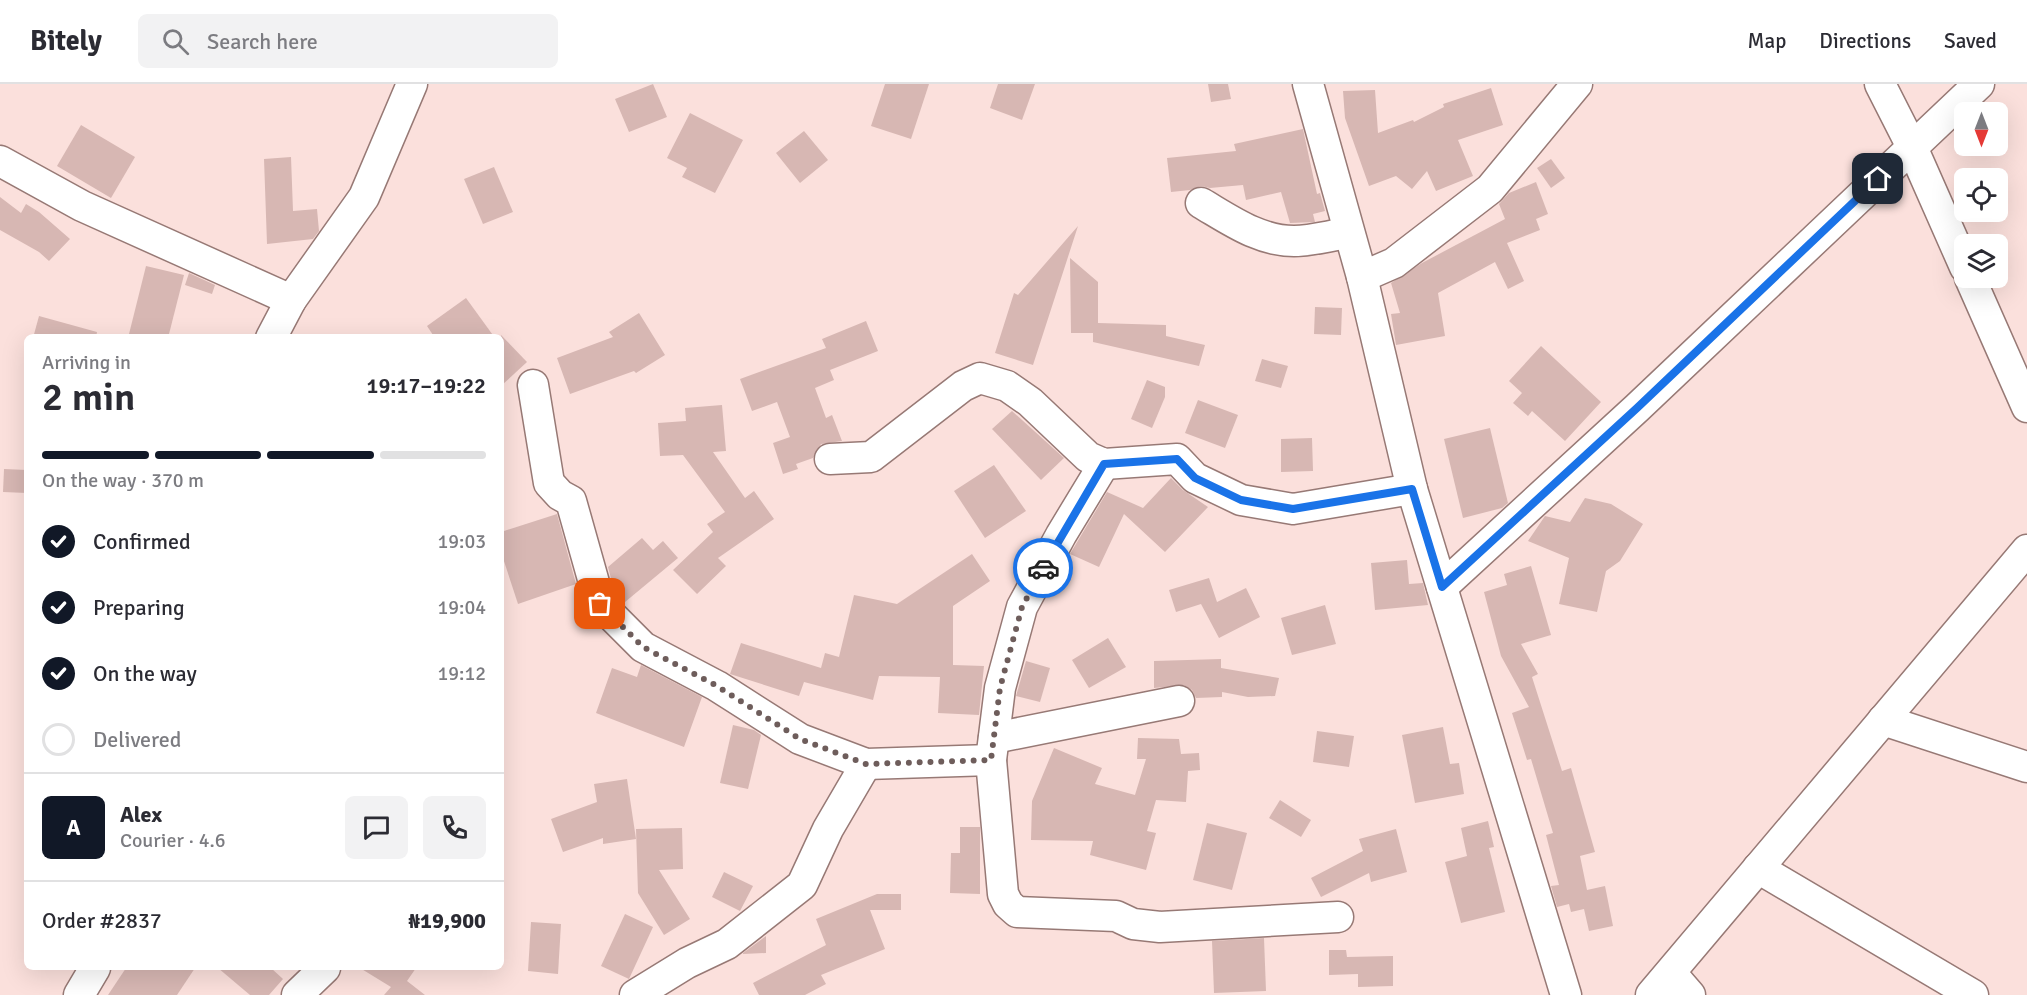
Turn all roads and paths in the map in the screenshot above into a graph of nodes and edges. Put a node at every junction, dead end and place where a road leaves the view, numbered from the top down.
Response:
1 (412, 84) edge
2 (1308, 84) edge
3 (1577, 84) edge
4 (1880, 84) edge
5 (1979, 84) edge
6 (1912, 147) junction
7 (0, 161) edge
8 (1201, 203) dead end
9 (1349, 232) junction
10 (1954, 242) edge
11 (1362, 277) junction
12 (1974, 288) edge
13 (291, 300) junction
14 (274, 334) edge
15 (533, 385) dead end
16 (2027, 407) edge
17 (830, 459) dead end
18 (1104, 464) junction
19 (1412, 489) junction
20 (2027, 550) edge
21 (1442, 587) junction
22 (1179, 701) dead end
23 (1883, 720) junction
24 (992, 749) junction
25 (866, 764) junction
26 (2027, 767) edge
27 (1758, 868) junction
28 (1338, 916) dead end
29 (94, 970) edge
30 (323, 970) edge
31 (1671, 972) junction
32 (79, 995) edge
33 (297, 995) edge
34 (635, 995) edge
35 (1566, 995) edge
36 (1651, 995) edge
37 (1690, 995) edge
38 (1973, 995) edge

1 - 13 street
2 - 9 street
3 - 11 street
4 - 6 street
5 - 6 street
6 - 10 street
6 - 21 street
7 - 13 street
8 - 9 street
9 - 11 street
11 - 19 street
12 - 16 street
13 - 14 street
15 - 25 street
17 - 18 street
18 - 19 street
18 - 24 street
19 - 21 street
20 - 23 street
21 - 35 street
22 - 24 street
23 - 26 street
23 - 27 street
24 - 25 street
24 - 28 street
25 - 34 street
27 - 31 street
27 - 38 street
29 - 32 street
30 - 33 street
31 - 36 street
31 - 37 street

